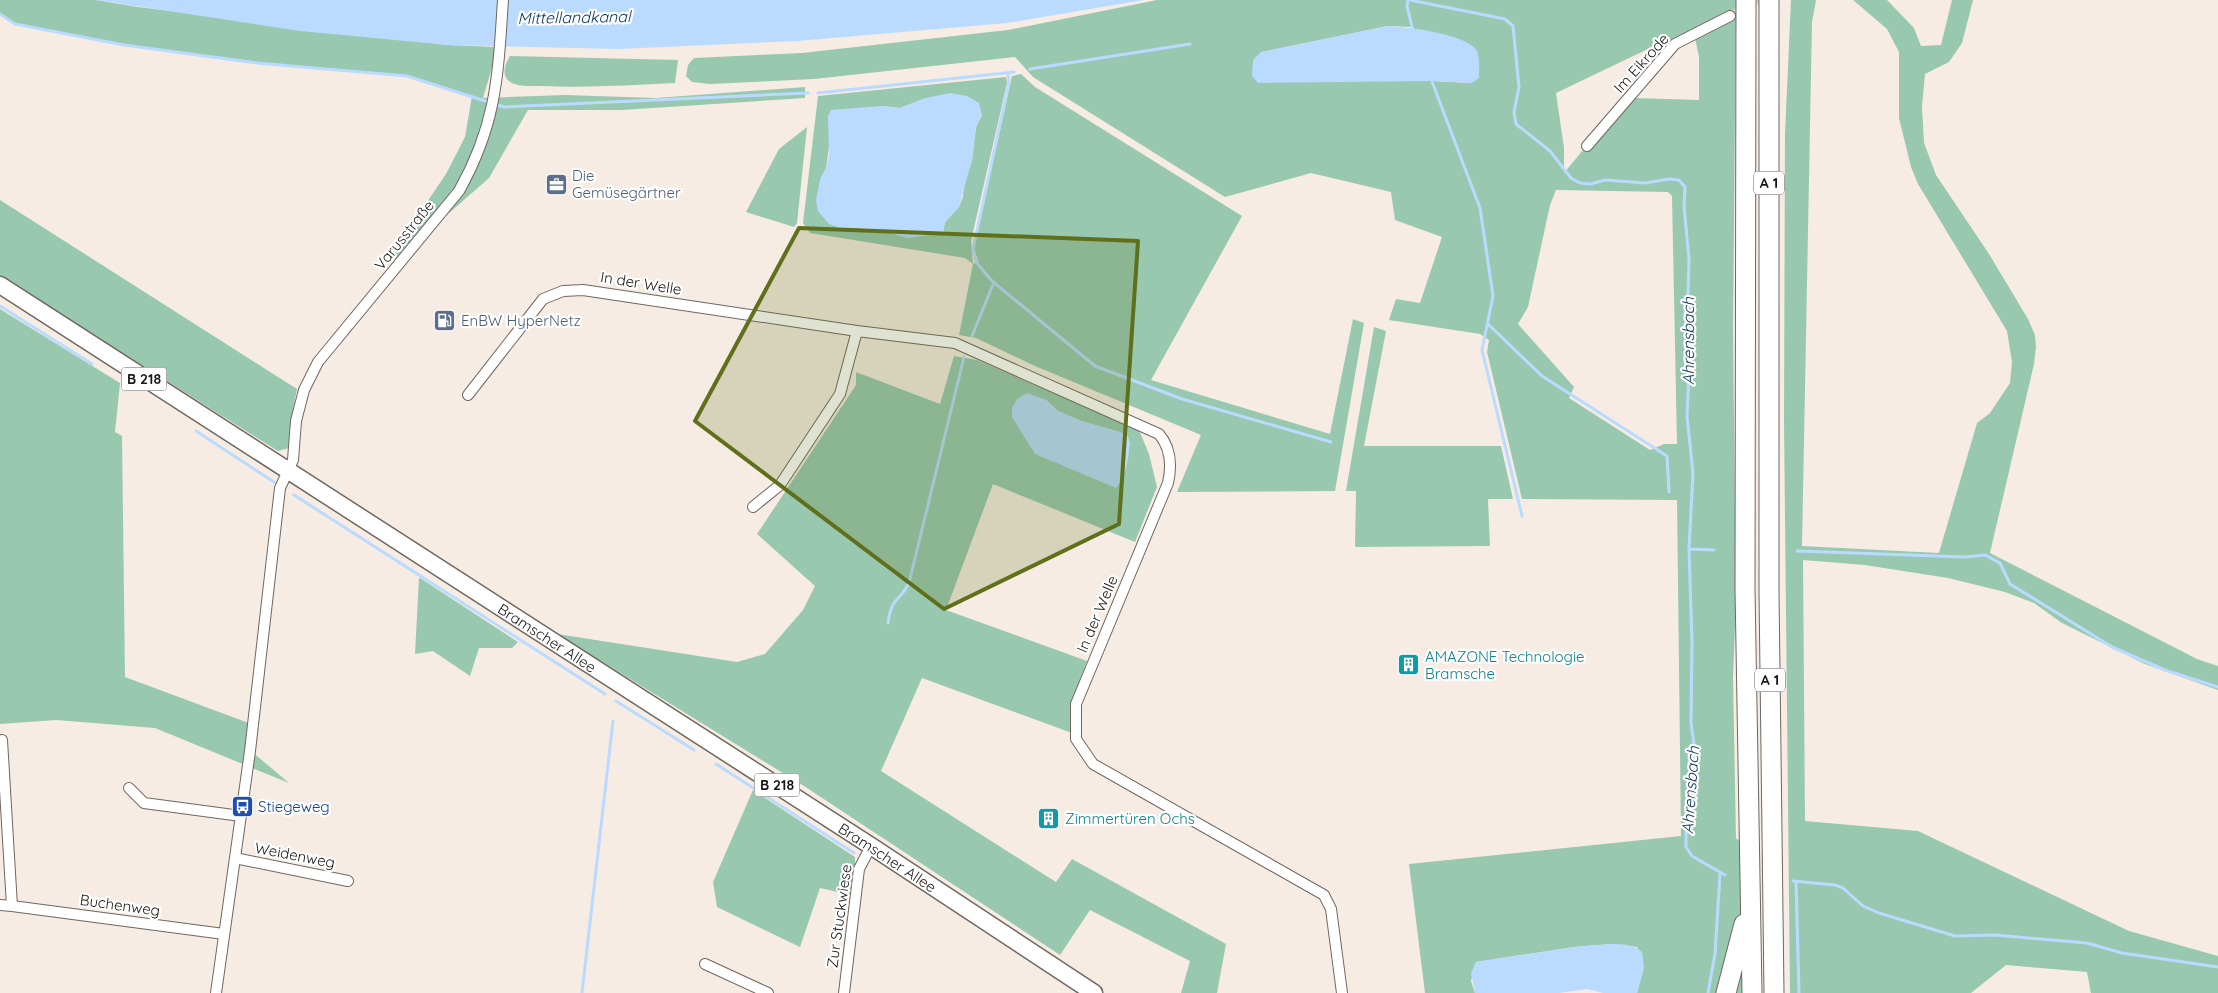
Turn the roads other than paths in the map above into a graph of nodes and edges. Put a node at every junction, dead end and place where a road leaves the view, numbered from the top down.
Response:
1 (503, 0) edge
2 (1746, 0) edge
3 (1769, 0) edge
4 (1730, 16) tunnel mouth
5 (1587, 146) dead end
6 (0, 285) edge
7 (857, 331) junction
8 (468, 395) dead end
9 (289, 472) junction
10 (753, 507) dead end
11 (2, 740) dead end
12 (129, 788) dead end
13 (241, 816) junction
14 (872, 846) junction
15 (235, 858) junction
16 (348, 881) dead end
17 (1750, 901) junction
18 (0, 905) edge
19 (12, 906) junction
20 (224, 934) junction
21 (704, 964) dead end
22 (1084, 990) edge
23 (216, 993) edge
24 (768, 993) edge
25 (844, 993) edge
26 (1342, 993) edge
27 (1726, 993) edge
28 (1752, 993) edge
29 (1774, 993) edge

1 - 9 street, Varusstraße
2 - 17 highway, A 1
3 - 29 highway, A 1
4 - 5 street, Im Eikrode
6 - 9 main road, Bramscher Allee / B 218
7 - 8 street, In der Welle
7 - 10 street
7 - 26 street, In der Welle
9 - 13 street
9 - 14 main road, Bramscher Allee / B 218
11 - 19 street
12 - 13 street
13 - 15 street
14 - 22 main road, Bramscher Allee / B 218
14 - 25 street, Zur Stuckwiese
15 - 16 street, Weidenweg
15 - 20 street
17 - 27 highway
17 - 28 highway, A 1
18 - 19 street, Buchenweg
19 - 20 street, Buchenweg
20 - 23 street
21 - 24 street

